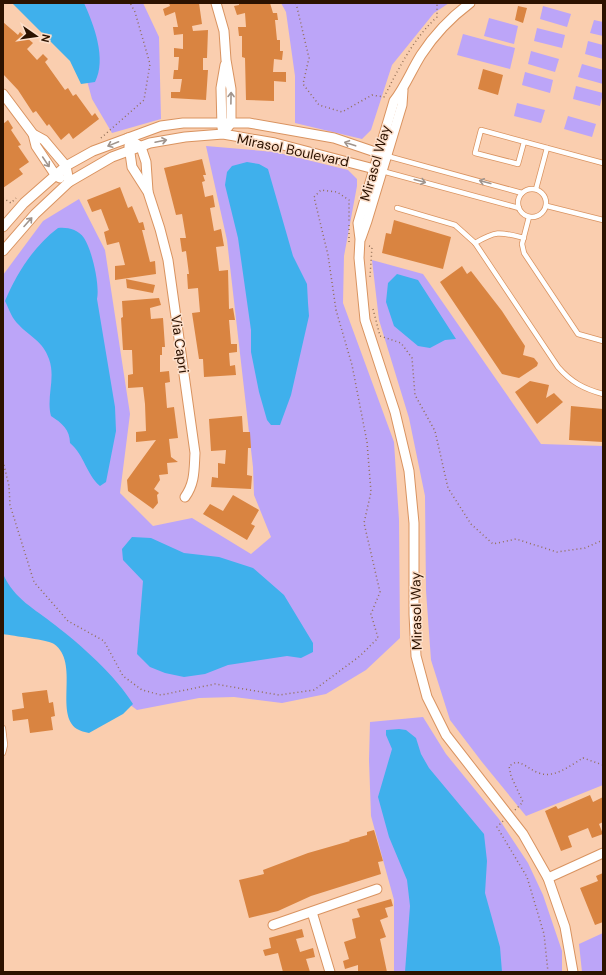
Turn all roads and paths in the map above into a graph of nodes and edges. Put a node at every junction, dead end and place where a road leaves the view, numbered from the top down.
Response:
1 (130, 3) edge
2 (216, 3) edge
3 (296, 3) edge
4 (436, 3) edge
5 (470, 3) edge
6 (226, 60) junction
7 (3, 94) edge
8 (231, 123) junction
9 (221, 124) junction
10 (34, 134) junction
11 (223, 134) junction
12 (128, 138) junction
13 (98, 140) dead end
14 (524, 142) junction
15 (141, 147) junction
16 (547, 148) junction
17 (130, 151) junction
18 (382, 154) junction
19 (603, 163) edge
20 (66, 166) junction
21 (378, 170) junction
22 (56, 176) junction
23 (69, 182) junction
24 (536, 189) junction
25 (148, 192) junction
26 (522, 193) junction
27 (3, 198) edge
28 (16, 198) dead end
29 (547, 206) junction
30 (397, 208) dead end
31 (519, 208) junction
32 (529, 217) junction
33 (603, 220) edge
34 (3, 227) edge
35 (524, 238) junction
36 (360, 242) junction
37 (475, 243) junction
38 (3, 251) edge
39 (370, 278) dead end
40 (373, 307) dead end
41 (603, 341) edge
42 (603, 394) edge
43 (3, 461) edge
44 (185, 497) dead end
45 (603, 540) edge
46 (3, 728) edge
47 (3, 753) edge
48 (603, 853) edge
49 (548, 878) junction
50 (377, 890) dead end
51 (312, 912) junction
52 (273, 926) dead end
53 (330, 972) edge
54 (573, 972) edge

1 - 13 path
2 - 6 street
3 - 4 path
5 - 18 street, Mirasol Way
8 -> 6 street
6 - 9 street
7 - 10 street
8 - 9 street, Mirasol Boulevard
8 - 11 street
18 -> 8 street, Mirasol Boulevard
9 - 11 street
9 - 12 street, Mirasol Boulevard
10 - 20 street
10 -> 22 street
15 -> 11 street, Mirasol Boulevard
11 - 21 street, Mirasol Boulevard
12 - 15 street
12 - 17 street, Via Capri
12 -> 20 street, Mirasol Boulevard
14 - 14 lane
14 - 16 lane
15 - 17 street, Mirasol Boulevard
15 - 25 street, Via Capri
16 - 19 lane
16 - 24 lane
17 - 23 street, Mirasol Boulevard
17 - 25 street, Via Capri
18 - 21 street, Mirasol Way
26 -> 18 lane
20 - 22 street, Mirasol Boulevard
20 - 23 street
21 -> 31 lane
21 - 36 street, Mirasol Way
22 - 23 street
22 - 34 street, Mirasol Boulevard
38 -> 23 street, Mirasol Boulevard
24 - 26 lane
24 - 29 lane
25 - 44 street, Via Capri
26 - 31 lane
27 - 28 path
29 - 32 lane
29 - 33 lane
30 - 37 lane
31 - 32 lane
32 - 35 lane
35 - 37 lane
35 - 41 lane
36 - 39 path
36 - 43 path
36 - 49 street, Mirasol Way
37 - 42 lane
40 - 45 path
46 - 47 lane
48 - 49 street
49 - 54 street, Mirasol Way
50 - 51 street
51 - 52 street
51 - 53 street

